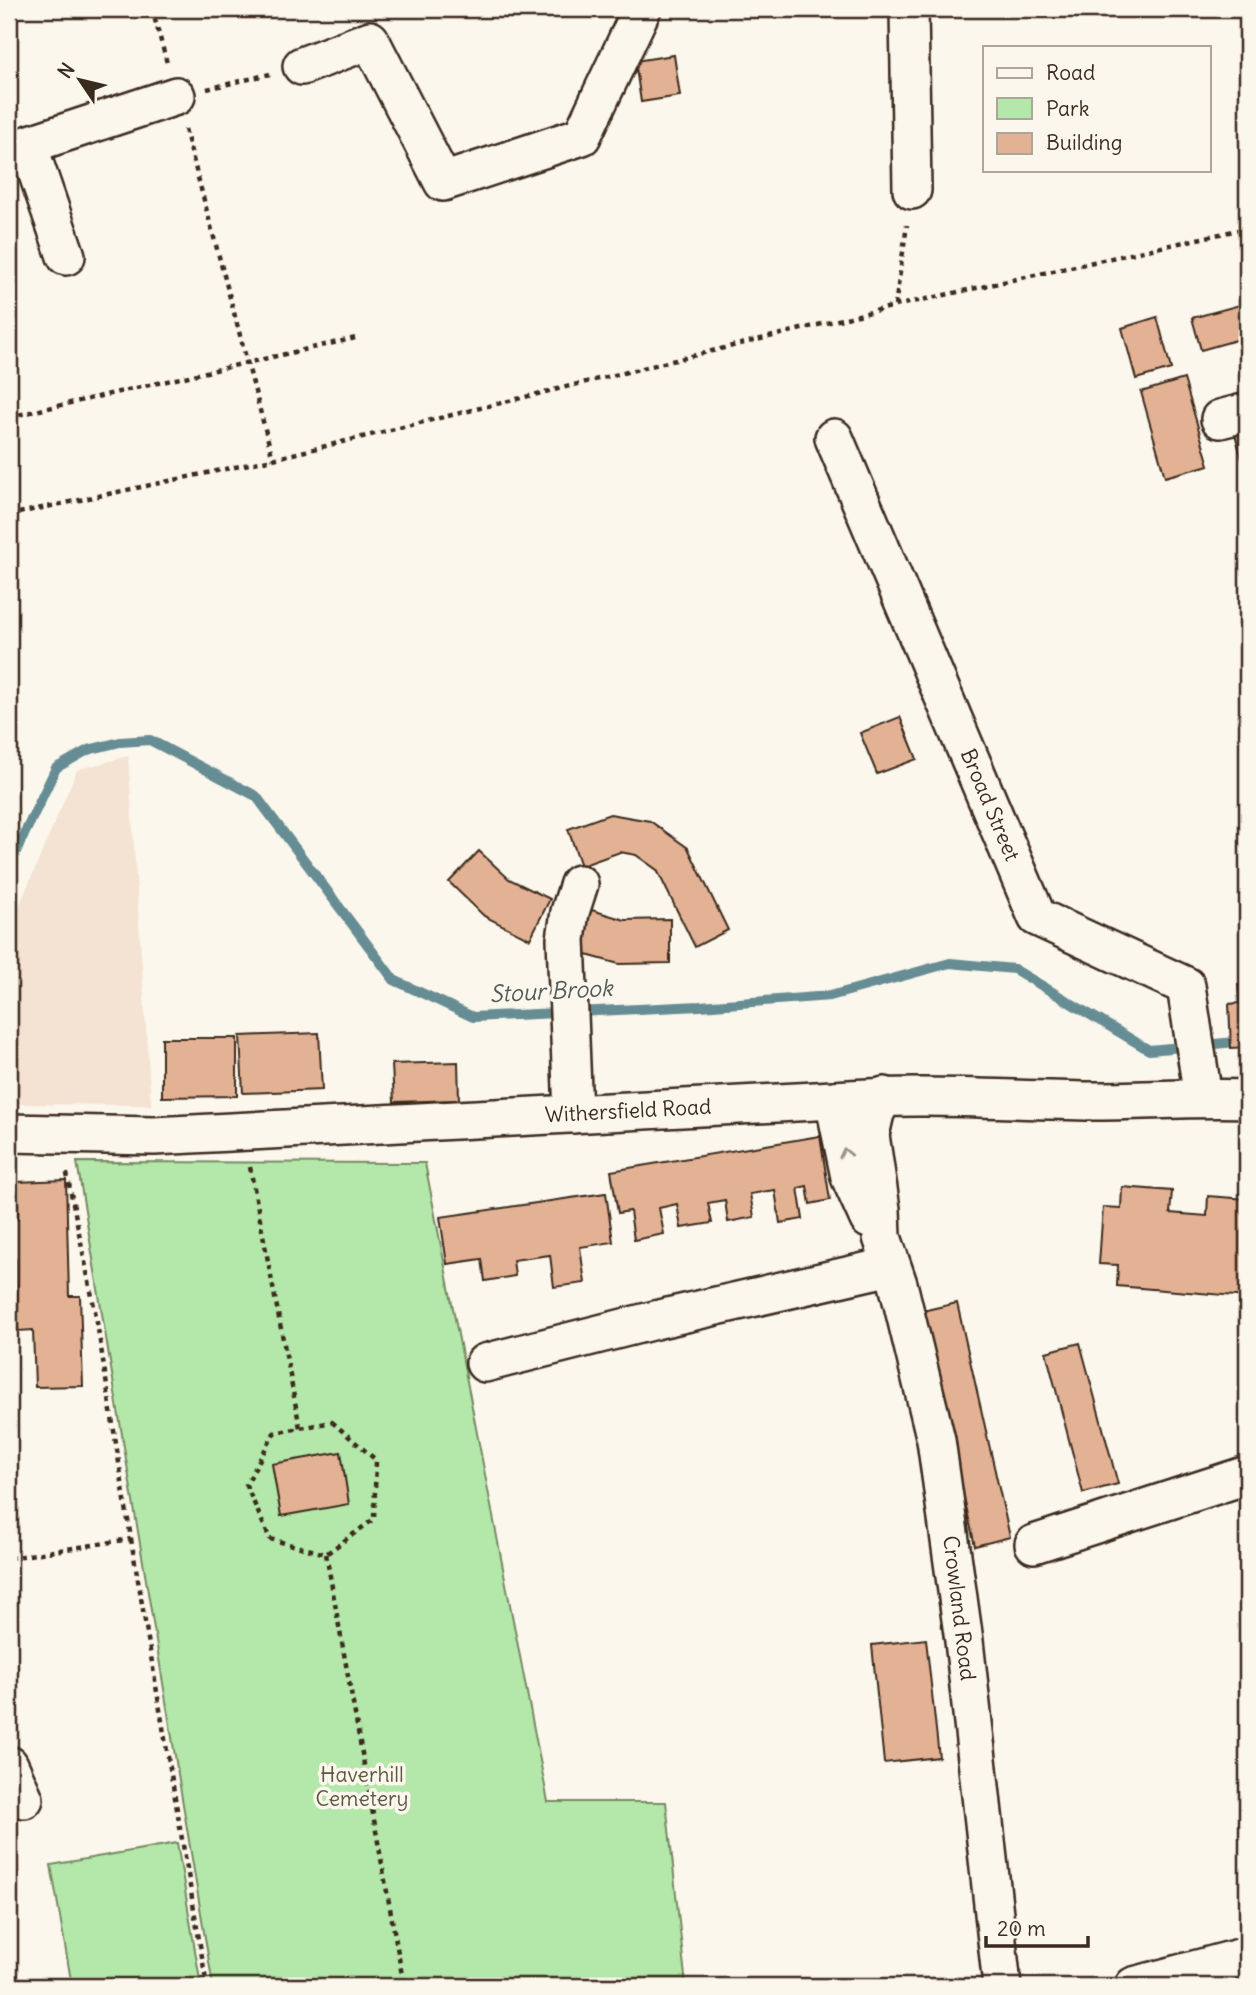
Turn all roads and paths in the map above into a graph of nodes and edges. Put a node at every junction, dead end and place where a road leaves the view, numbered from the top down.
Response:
1 (152, 9) edge
2 (642, 9) edge
3 (909, 9) edge
4 (302, 66) joint
5 (176, 96) junction
6 (18, 148) edge
7 (912, 190) joint
8 (1247, 228) edge
9 (66, 256) dead end
10 (895, 306) junction
11 (360, 337) dead end
12 (247, 361) junction
13 (9, 417) edge
14 (834, 438) dead end
15 (273, 459) junction
16 (9, 515) edge
17 (579, 884) dead end
18 (884, 1096) junction
19 (1203, 1097) junction
20 (1247, 1099) edge
21 (834, 1101) junction
22 (573, 1114) junction
23 (243, 1132) junction
24 (9, 1133) edge
25 (66, 1170) dead end
26 (887, 1252) junction
27 (485, 1363) dead end
28 (300, 1427) junction
29 (1247, 1475) edge
30 (131, 1539) junction
31 (1034, 1544) dead end
32 (326, 1554) junction
33 (9, 1558) edge
34 (9, 1765) edge
35 (24, 1799) dead end
36 (1247, 1956) edge
37 (207, 1986) edge
38 (404, 1986) edge
39 (1002, 1986) edge
40 (1134, 1986) edge

1 - 5 path
2 - 4 street
3 - 7 street
4 - 5 path
5 - 6 street
5 - 12 path
6 - 9 street
7 - 10 path
8 - 10 path
10 - 15 path
11 - 12 path
12 - 13 path
12 - 15 path
14 - 19 street, Broad Street
15 - 16 path
17 - 22 street
18 - 19 street, Withersfield Road
18 - 21 street, Withersfield Road
18 - 26 street, Crowland Road
19 - 20 street, Withersfield Road
21 - 22 street, Withersfield Road
26 -> 21 street, Crowland Road
22 - 23 street, Withersfield Road
23 - 24 street, Withersfield Road
23 - 28 path
25 - 30 path
26 - 27 street
26 - 39 street, Crowland Road
28 - 32 path
28 - 32 path
29 - 31 street
30 - 33 path
30 - 37 path
32 - 38 path
34 - 35 street
36 - 40 street

